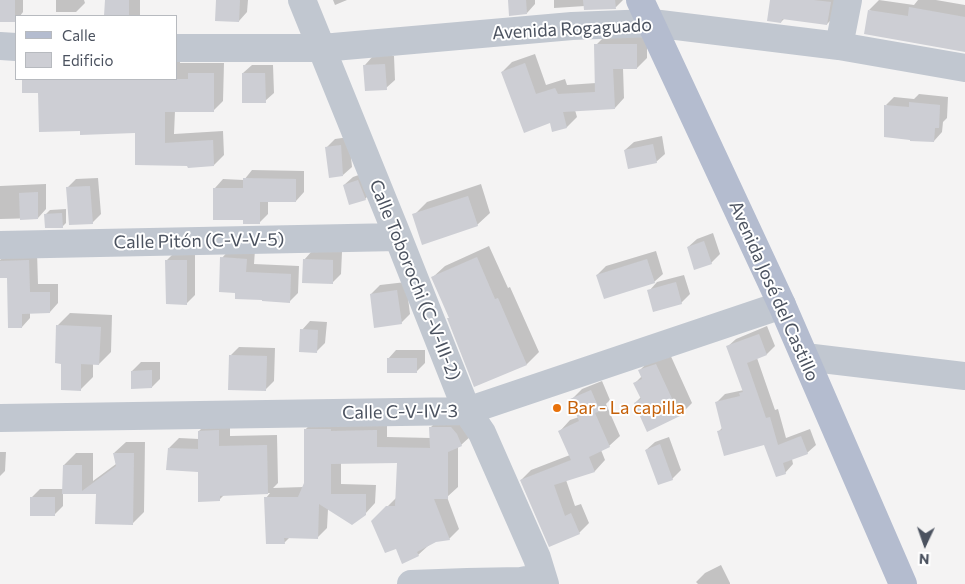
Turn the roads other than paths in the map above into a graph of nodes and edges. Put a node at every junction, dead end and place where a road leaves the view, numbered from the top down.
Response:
1 (302, 0) edge
2 (848, 0) edge
3 (646, 12) edge
4 (0, 46) edge
5 (839, 46) junction
6 (15, 47) edge
7 (178, 48) edge
8 (322, 48) junction
9 (965, 68) edge
10 (398, 237) junction
11 (0, 245) edge
12 (782, 305) junction
13 (805, 357) junction
14 (965, 376) edge
15 (467, 411) junction
16 (0, 418) edge
17 (543, 581) edge
18 (410, 584) edge
19 (903, 584) edge

1 - 8 street, Calle Toborochi (C-V-III-2)
2 - 5 street
3 - 5 street, Avenida Rogaguado
3 - 8 street, Avenida Rogaguado
3 - 12 main road, Avenida José del Castillo
4 - 6 street
5 - 9 street, Avenida Rogaguado
7 - 8 street, Avenida Rogaguado
8 - 10 street, Calle Toborochi (C-V-III-2)
10 - 11 street, Calle Pitón (C-V-V-5)
10 - 15 street, Calle Toborochi (C-V-III-2)
12 - 13 main road, Avenida José del Castillo
12 - 15 street, Calle C-V-IV-3
13 - 14 street
13 - 19 main road, Avenida José del Castillo
15 - 16 street, Calle C-V-IV-3
15 - 17 street, Calle Toborochi (C-V-III-2)
17 - 18 street

